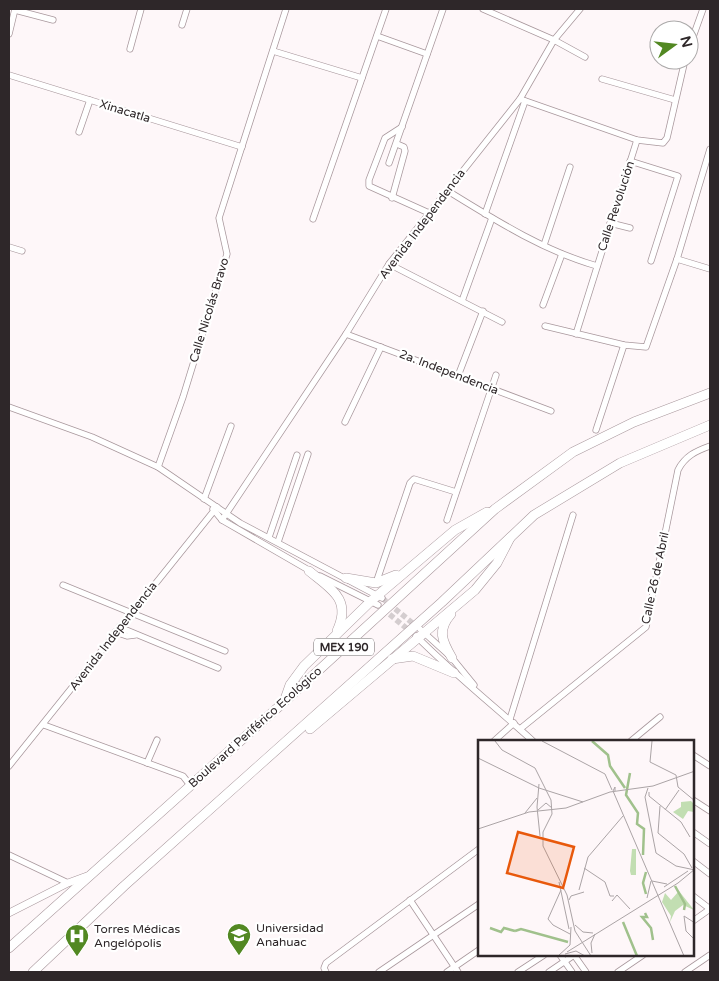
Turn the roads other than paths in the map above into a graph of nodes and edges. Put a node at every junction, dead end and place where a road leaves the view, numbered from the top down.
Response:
1 (15, 9) edge
2 (141, 9) edge
3 (187, 9) edge
4 (286, 9) edge
5 (386, 9) edge
6 (443, 9) edge
7 (483, 9) edge
8 (580, 9) edge
9 (493, 11) edge
10 (52, 20) dead end
11 (182, 25) dead end
12 (9, 34) edge
13 (377, 36) junction
14 (554, 40) junction
15 (130, 49) dead end
16 (272, 51) junction
17 (426, 54) junction
18 (585, 57) dead end
19 (682, 70) edge
20 (9, 75) edge
21 (362, 78) junction
22 (602, 79) dead end
23 (90, 100) junction
24 (522, 100) junction
25 (675, 100) junction
26 (402, 127) junction
27 (79, 132) dead end
28 (637, 140) junction
29 (397, 144) junction
30 (242, 147) junction
31 (710, 149) edge
32 (630, 161) junction
33 (389, 163) dead end
34 (570, 167) dead end
35 (448, 191) junction
36 (392, 198) junction
37 (429, 214) junction
38 (484, 214) junction
39 (492, 218) junction
40 (313, 219) dead end
41 (610, 223) junction
42 (630, 228) dead end
43 (544, 245) junction
44 (9, 247) edge
45 (22, 251) dead end
46 (562, 254) junction
47 (677, 259) junction
48 (651, 261) dead end
49 (389, 264) junction
50 (597, 266) junction
51 (710, 269) edge
52 (462, 301) junction
53 (543, 306) dead end
54 (483, 311) junction
55 (502, 322) dead end
56 (545, 326) dead end
57 (346, 334) junction
58 (576, 334) junction
59 (624, 345) junction
60 (381, 347) junction
61 (458, 376) junction
62 (496, 376) dead end
63 (491, 389) junction
64 (710, 393) edge
65 (9, 406) edge
66 (551, 410) dead end
67 (345, 422) dead end
68 (710, 425) edge
69 (230, 426) dead end
70 (596, 430) dead end
71 (710, 446) edge
72 (308, 454) dead end
73 (297, 455) dead end
74 (158, 467) junction
75 (456, 492) junction
76 (207, 501) junction
77 (216, 509) junction
78 (495, 509) junction
79 (226, 513) junction
80 (573, 515) dead end
81 (222, 520) junction
82 (447, 520) dead end
83 (512, 533) junction
84 (269, 537) junction
85 (278, 542) junction
86 (407, 570) junction
87 (309, 571) junction
88 (346, 578) junction
89 (376, 583) junction
90 (63, 585) dead end
91 (377, 600) junction
92 (459, 605) junction
93 (131, 612) junction
94 (119, 627) junction
95 (115, 632) junction
96 (419, 633) junction
97 (135, 635) junction
98 (334, 636) junction
99 (225, 651) dead end
100 (452, 658) junction
101 (390, 660) junction
102 (218, 668) dead end
103 (454, 673) junction
104 (479, 691) junction
105 (284, 702) junction
106 (660, 717) dead end
107 (512, 721) junction
108 (44, 725) junction
109 (520, 729) junction
110 (156, 740) dead end
111 (495, 740) edge
112 (532, 740) edge
113 (632, 740) edge
114 (283, 746) junction
115 (694, 756) edge
116 (147, 763) junction
117 (9, 766) edge
118 (710, 766) edge
119 (190, 785) junction
120 (694, 801) edge
121 (710, 811) edge
122 (694, 833) edge
123 (710, 844) edge
124 (478, 850) edge
125 (9, 855) edge
126 (694, 863) edge
127 (710, 874) edge
128 (88, 876) junction
129 (68, 883) junction
130 (694, 897) edge
131 (410, 900) junction
132 (478, 905) edge
133 (710, 909) edge
134 (9, 913) edge
135 (694, 920) edge
136 (433, 936) junction
137 (9, 948) edge
138 (478, 951) edge
139 (710, 955) edge
140 (542, 956) edge
141 (561, 956) edge
142 (572, 956) edge
143 (575, 956) edge
144 (642, 956) edge
145 (565, 961) junction
146 (325, 970) edge
147 (456, 970) edge
148 (33, 972) edge
149 (380, 972) edge
150 (447, 972) edge
151 (518, 972) edge
152 (549, 972) edge
153 (572, 972) edge
154 (586, 972) edge
155 (618, 972) edge
156 (685, 972) edge

1 - 10 street
1 - 12 street
2 - 15 street
3 - 11 street
4 - 16 street, Calle Nicolás Bravo
5 - 13 street
6 - 17 street
7 - 9 street
8 - 14 street, Avenida Independencia
9 - 14 street
13 - 17 street
13 - 21 street
14 - 18 street
14 - 24 street, Avenida Independencia
16 - 21 street
16 - 30 street, Calle Nicolás Bravo
17 - 26 street
19 - 25 street
20 - 23 street, Xinacatla
21 - 40 street
22 - 25 street
23 - 27 street
23 - 30 street, Xinacatla
24 - 28 street
24 - 35 street, Avenida Independencia
24 - 38 street
25 - 28 street
26 - 29 street
26 - 36 street
28 - 32 street, Calle Revolución
29 - 33 street
29 - 36 street
30 - 74 street, Calle Nicolás Bravo
31 - 47 street
32 - 41 street, Calle Revolución
32 - 48 street
34 - 43 street
35 - 37 street, Avenida Independencia
35 - 38 street
36 - 37 street
37 - 49 street, Avenida Independencia
38 - 39 street
39 - 43 street
39 - 52 street
41 - 42 street
41 - 50 street, Calle Revolución
43 - 46 street
44 - 45 street
46 - 50 street
46 - 53 street
47 - 51 street
47 - 59 street
49 - 52 street
49 - 57 street, Avenida Independencia
50 - 58 street, Calle Revolución
52 - 54 street
54 - 55 street
54 - 61 street
56 - 58 street
57 - 60 street, 2a. Independencia
57 - 79 street, Avenida Independencia
58 - 59 street
59 - 70 street
60 - 61 street, 2a. Independencia
60 - 67 street
61 - 63 street, 2a. Independencia
62 - 63 street
63 - 66 street, 2a. Independencia
63 - 75 street
64 - 78 highway, Boulevard Periférico Ecológico / MEX 190
65 - 74 street
68 - 83 highway, MEX 190
69 - 76 street
71 - 109 street, Calle 26 de Abril
72 - 85 street
73 - 84 street
74 - 76 street
75 - 82 street
75 - 89 street
76 - 77 street
77 - 79 street
77 - 81 street
77 - 93 street, Avenida Independencia
78 - 86 highway
78 - 105 highway, Boulevard Periférico Ecológico / MEX 190
79 - 81 street, Avenida Independencia
79 - 84 street
80 - 107 street
81 - 87 street
83 - 92 highway
83 - 114 highway, MEX 190
84 - 85 street
85 - 88 street
86 - 89 highway
86 - 91 highway
87 - 91 street
87 - 98 highway
88 - 89 highway
88 - 91 street
90 - 93 street
91 - 98 highway
92 - 96 highway
92 - 100 highway
93 - 94 street, Avenida Independencia
93 - 99 street
94 - 95 street, Avenida Independencia
94 - 97 street
95 - 97 street
95 - 108 street, Avenida Independencia
96 - 100 street
96 - 101 highway
96 - 103 street
97 - 102 street
98 - 105 highway
100 - 104 street
101 - 103 highway
101 - 114 highway
103 - 104 street
104 - 107 street
105 - 119 highway, Boulevard Periférico Ecológico / MEX 190
106 - 113 street
107 - 109 street
107 - 111 street
108 - 116 street
108 - 117 street, Avenida Independencia
109 - 112 street
110 - 116 street
114 - 148 highway, MEX 190
115 - 118 street
116 - 119 street
119 - 128 highway, Boulevard Periférico Ecológico / MEX 190
120 - 121 street
122 - 123 street
124 - 131 street
125 - 129 street
126 - 127 street
128 - 129 street
128 - 137 highway, Boulevard Periférico Ecológico / MEX 190
129 - 134 street
130 - 133 street
131 - 136 street
131 - 146 street
132 - 136 street
133 - 135 street
136 - 147 street
136 - 149 street
138 - 147 street
139 - 156 street
140 - 151 street
141 - 145 street
142 - 145 street
143 - 154 street
144 - 155 street
145 - 152 street
145 - 153 street
147 - 150 street

